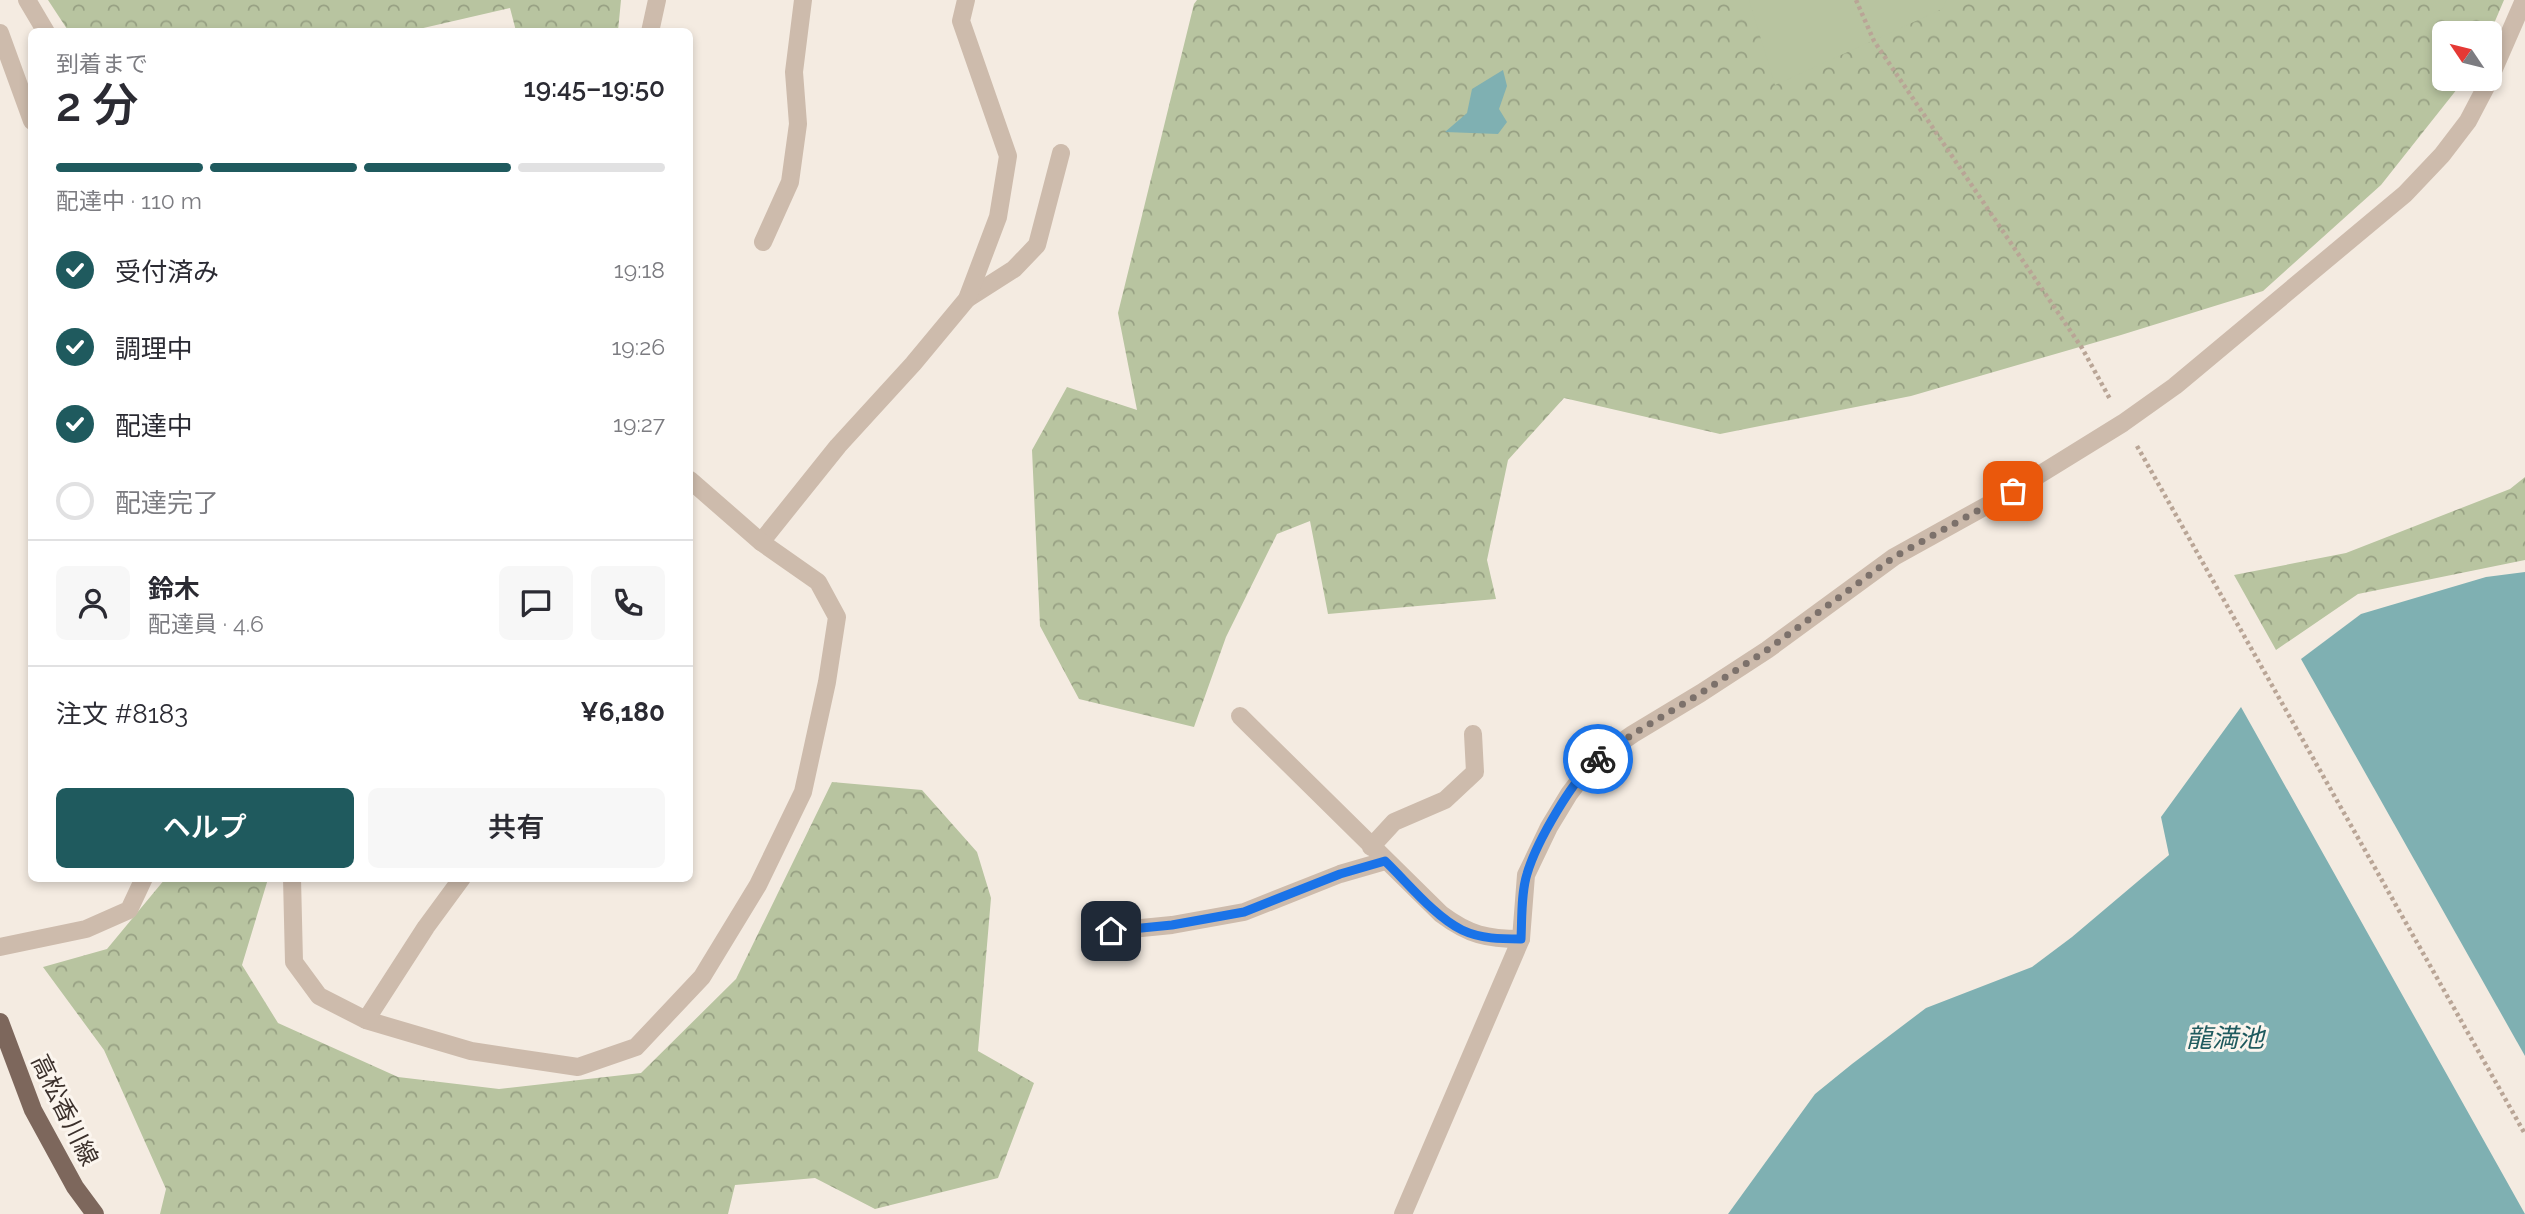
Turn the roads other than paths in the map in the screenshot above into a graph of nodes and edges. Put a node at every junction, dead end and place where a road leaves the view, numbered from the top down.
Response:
1 (27, 0) edge
2 (657, 0) edge
3 (803, 0) edge
4 (966, 0) edge
5 (2524, 0) edge
6 (45, 28) edge
7 (651, 28) edge
8 (0, 33) edge
9 (2502, 50) edge
10 (2483, 91) edge
11 (28, 110) edge
12 (1061, 153) dead end
13 (763, 242) dead end
14 (967, 299) junction
15 (693, 483) edge
16 (761, 542) junction
17 (1240, 716) dead end
18 (1473, 734) dead end
19 (1371, 847) junction
20 (1385, 861) junction
21 (142, 882) edge
22 (292, 882) edge
23 (459, 882) edge
24 (1111, 931) dead end
25 (1521, 939) junction
26 (0, 947) edge
27 (366, 1020) junction
28 (0, 1022) edge
29 (95, 1214) edge
30 (1403, 1214) edge

1 - 6 street
2 - 7 street
3 - 13 street
4 - 14 street
5 - 9 street
8 - 11 street
10 - 25 street
12 - 14 street
14 - 16 street
15 - 16 street
16 - 27 street
17 - 19 street
18 - 19 street
19 - 20 street
20 - 24 street
20 - 25 street
21 - 26 street
22 - 27 street
23 - 27 street
25 - 30 street
28 - 29 main road, 高松香川線

